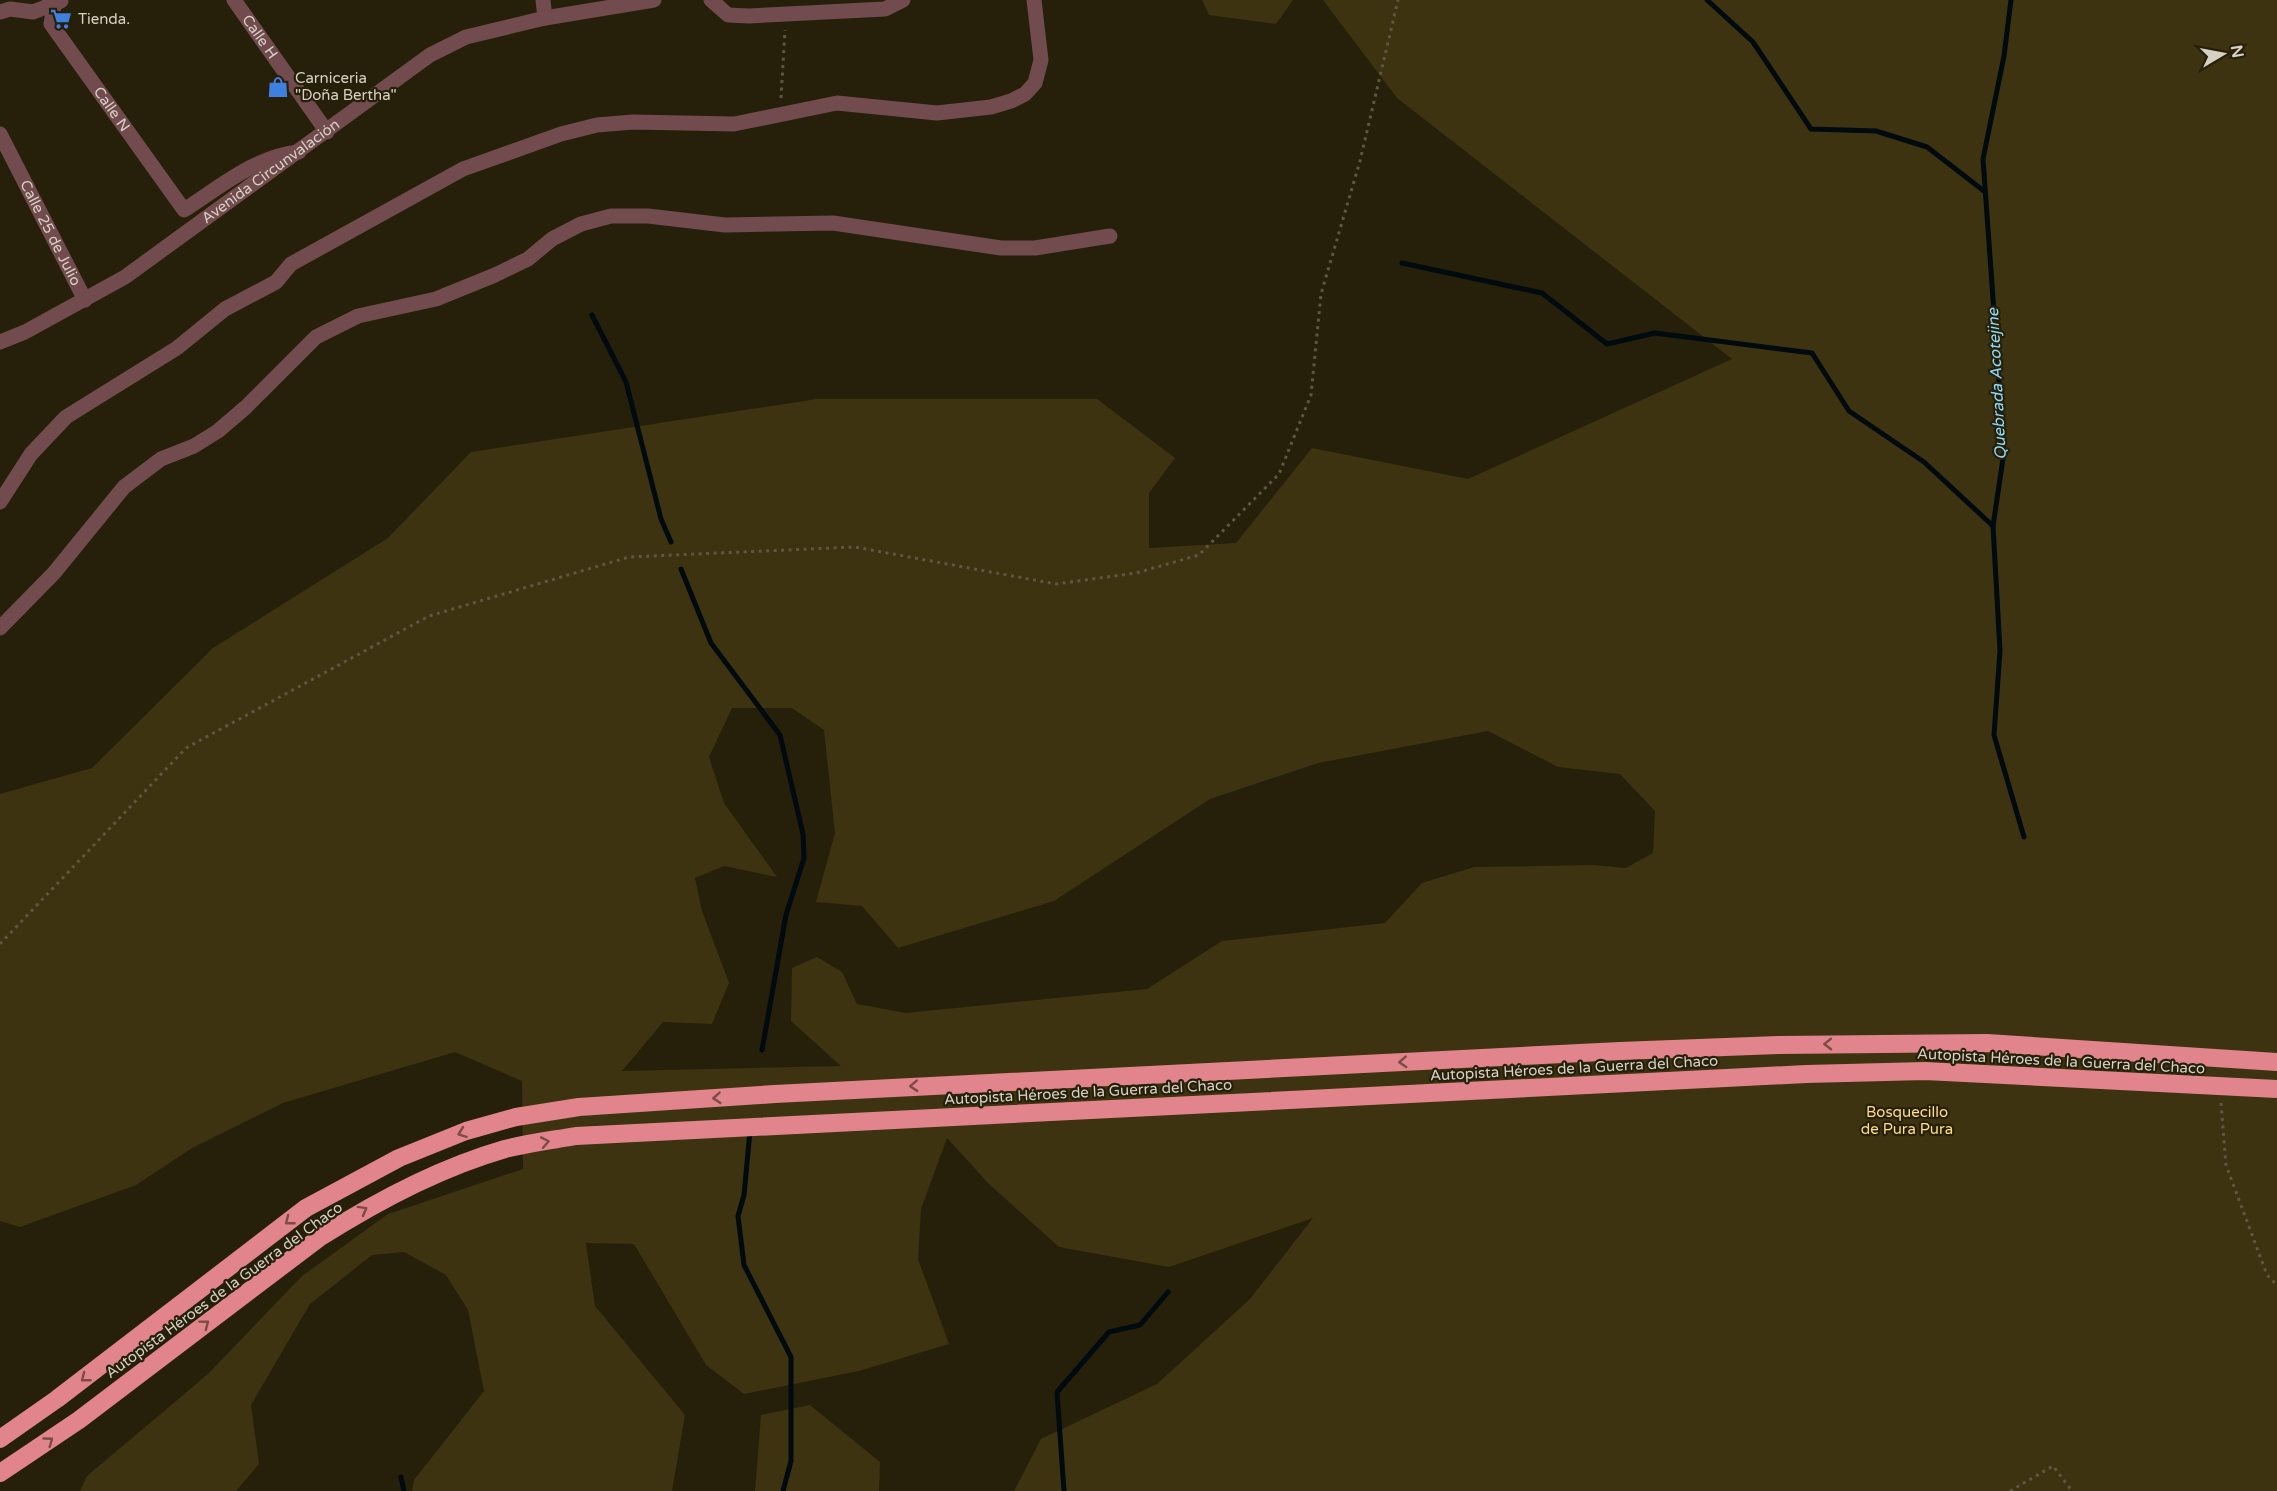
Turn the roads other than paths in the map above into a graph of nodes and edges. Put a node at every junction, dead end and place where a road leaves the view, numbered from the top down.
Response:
1 (234, 0) edge
2 (543, 0) edge
3 (654, 0) edge
4 (711, 0) edge
5 (903, 0) edge
6 (1034, 0) edge
7 (58, 1) edge
8 (5, 7) edge
9 (545, 18) junction
10 (327, 132) junction
11 (0, 134) edge
12 (299, 152) junction
13 (1110, 236) dead end
14 (86, 300) junction
15 (0, 342) edge
16 (0, 502) edge
17 (0, 628) edge
18 (2277, 1062) edge
19 (2277, 1089) edge
20 (0, 1439) edge
21 (0, 1473) edge

1 - 10 street, Calle H
2 - 9 street
3 - 9 street, Avenida Circunvalación
4 - 5 street
6 - 16 street
7 - 8 street
7 - 12 street, Calle N
9 - 10 street, Avenida Circunvalación
10 - 12 street, Avenida Circunvalación
11 - 14 street, Calle 25 de Julio
12 - 14 street, Avenida Circunvalación
13 - 17 street
14 - 15 street, Avenida Circunvalación
18 -> 20 highway, Autopista Héroes de la Guerra del Chaco
21 -> 19 highway, Autopista Héroes de la Guerra del Chaco

